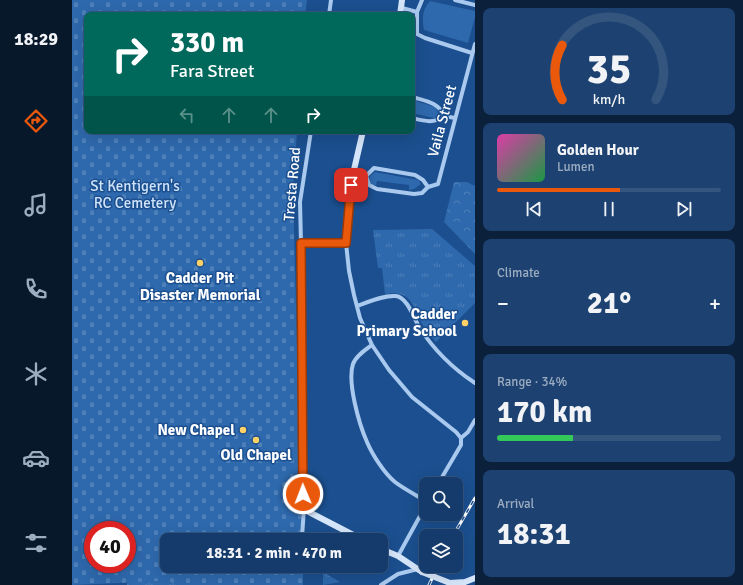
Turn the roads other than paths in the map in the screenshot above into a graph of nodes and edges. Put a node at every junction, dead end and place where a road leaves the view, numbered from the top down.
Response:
1 (331, 0) edge
2 (402, 0) edge
3 (422, 0) edge
4 (455, 0) edge
5 (475, 5) edge
6 (329, 12) edge
7 (401, 12) edge
8 (417, 12) junction
9 (475, 44) edge
10 (472, 53) junction
11 (415, 98) edge
12 (444, 116) junction
13 (454, 118) junction
14 (415, 119) edge
15 (311, 134) edge
16 (362, 134) edge
17 (353, 174) junction
18 (366, 176) junction
19 (428, 187) junction
20 (301, 243) junction
21 (346, 243) junction
22 (357, 306) junction
23 (372, 345) junction
24 (475, 383) edge
25 (475, 420) edge
26 (461, 438) junction
27 (442, 477) edge
28 (419, 497) edge
29 (304, 508) junction
30 (419, 518) edge
31 (302, 533) edge
32 (350, 533) edge
33 (388, 552) edge
34 (398, 556) junction
35 (419, 570) edge
36 (419, 571) edge
37 (425, 573) edge
38 (475, 578) edge
39 (381, 585) edge

1 - 6 street
2 - 7 street
3 - 8 street
4 - 5 street
7 - 8 street
8 - 10 street
9 - 10 street, Vaila Street
10 - 13 street, Vaila Street
11 - 12 street
12 - 13 street
12 - 14 street
13 - 19 street, Vaila Street
15 - 20 street, Tresta Road
16 - 17 street
17 - 18 street
17 - 21 street
18 - 19 street
18 - 19 street, Vaila Street
20 - 21 street
20 - 29 street, Tresta Road
21 - 22 street
22 - 23 street
22 - 24 street
23 - 26 street
23 - 28 street
25 - 26 street
26 - 27 street
29 - 31 street
29 - 32 street
30 - 34 street
33 - 34 street
34 - 35 street
36 - 39 street
37 - 38 street, bridge

